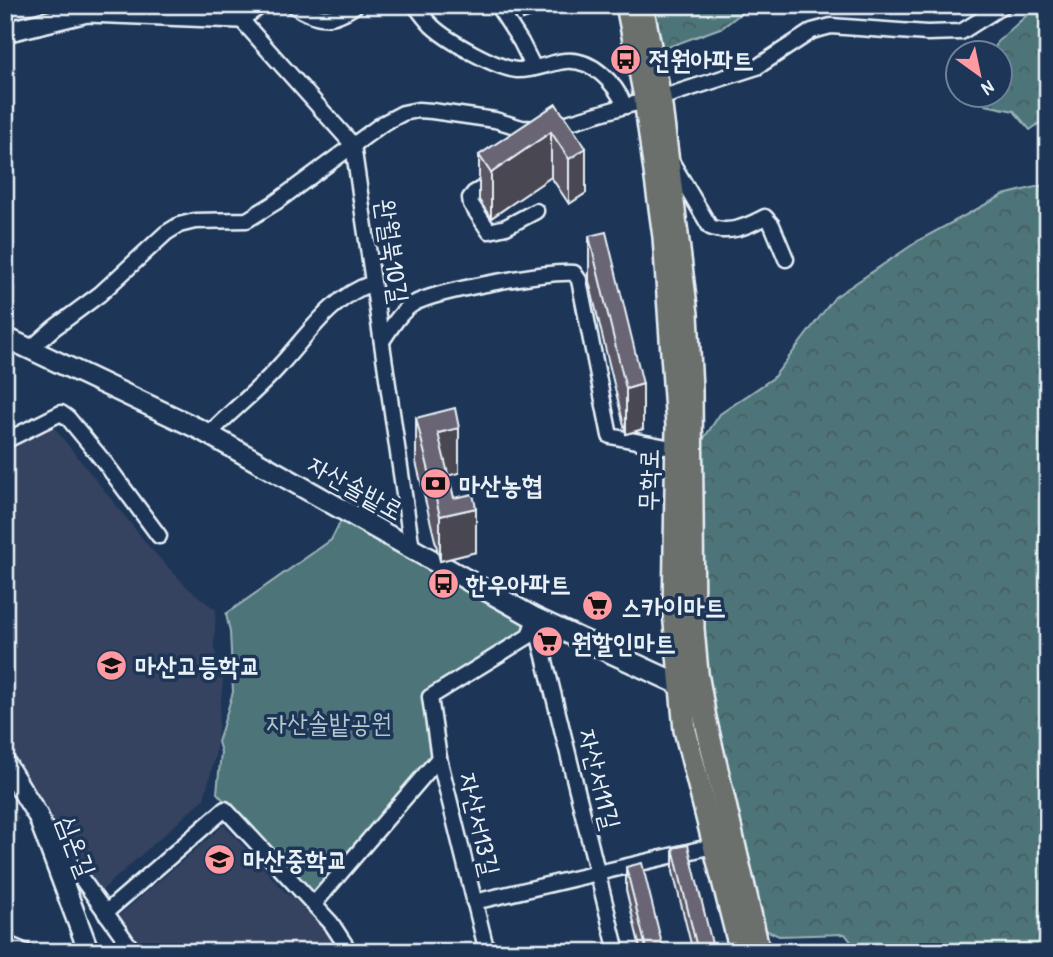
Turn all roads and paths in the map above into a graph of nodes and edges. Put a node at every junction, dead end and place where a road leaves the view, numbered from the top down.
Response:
1 (258, 5) edge
2 (293, 5) edge
3 (356, 5) edge
4 (415, 5) edge
5 (497, 5) edge
6 (627, 5) edge
7 (642, 5) edge
8 (1004, 5) edge
9 (234, 11) edge
10 (5, 32) edge
11 (534, 68) junction
12 (653, 100) junction
13 (625, 106) junction
14 (353, 145) junction
15 (668, 155) junction
16 (506, 174) edge
17 (536, 211) dead end
18 (786, 259) dead end
19 (373, 283) junction
20 (14, 341) edge
21 (382, 341) junction
22 (209, 435) junction
23 (5, 441) edge
24 (677, 449) junction
25 (159, 536) dead end
26 (411, 549) junction
27 (535, 618) junction
28 (690, 685) junction
29 (439, 758) junction
30 (5, 763) edge
31 (40, 820) junction
32 (713, 846) junction
33 (598, 873) junction
34 (474, 902) junction
35 (314, 904) junction
36 (106, 912) junction
37 (5, 943) edge
38 (26, 952) edge
39 (89, 952) edge
40 (134, 952) edge
41 (350, 952) edge
42 (487, 952) edge
43 (617, 952) edge
44 (740, 952) edge
45 (760, 952) edge

1 - 9 main road
2 - 3 street
4 - 11 street
5 - 11 street
6 - 12 main road, 무학로
7 - 12 main road, 무학로
8 - 12 street
9 - 10 main road
9 - 14 street
11 - 13 street
12 - 13 street
12 - 15 main road, 무학로
12 - 24 main road, 무학로
13 - 14 street
14 - 19 street, 완월북10길
14 - 20 street
15 - 18 street
15 - 28 main road, 무학로
16 - 17 street
19 - 21 street, 완월북10길
19 - 22 street
20 - 22 main road, 자산솔밭로
21 - 24 street
21 - 26 street, 완월북10길
22 - 26 main road, 자산솔밭로
23 - 25 street
24 - 28 main road, 무학로
26 - 27 main road, 자산솔밭로
27 - 28 main road, 자산솔밭로
27 - 29 street, 자산서13길
27 - 33 street, 자산서11길
28 - 32 main road, 무학로
28 - 45 main road, 무학로
29 - 34 street, 자산서13길
29 - 35 street, 자산서13길
30 - 31 main road, 심온길
31 - 36 street
31 - 39 main road, 심온길
32 - 33 street
32 - 44 main road, 무학로
33 - 34 street
33 - 43 street, 자산서11길
34 - 42 street, 자산서13길
35 - 36 street
35 - 41 street
36 - 40 street
37 - 38 street

